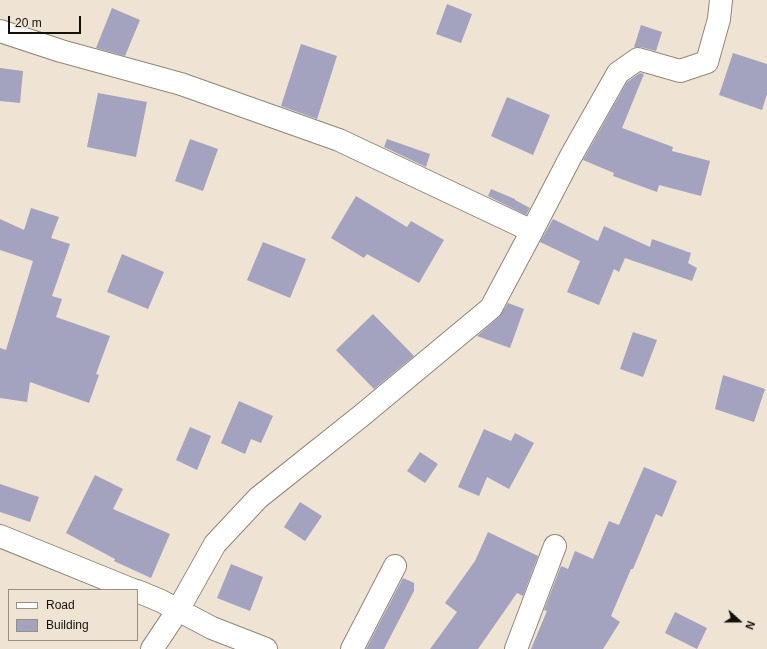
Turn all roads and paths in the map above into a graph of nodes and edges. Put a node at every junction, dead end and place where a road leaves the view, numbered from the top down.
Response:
1 (721, 0) edge
2 (0, 31) edge
3 (532, 231) junction
4 (0, 536) edge
5 (555, 546) dead end
6 (395, 566) dead end
7 (132, 589) edge
8 (138, 591) edge
9 (178, 610) junction
10 (152, 649) edge
11 (266, 649) edge
12 (352, 649) edge
13 (516, 649) edge

1 - 3 street
2 - 3 street
3 - 9 street
4 - 7 street
5 - 13 street
6 - 12 street
8 - 9 street
9 - 10 street
9 - 11 street

